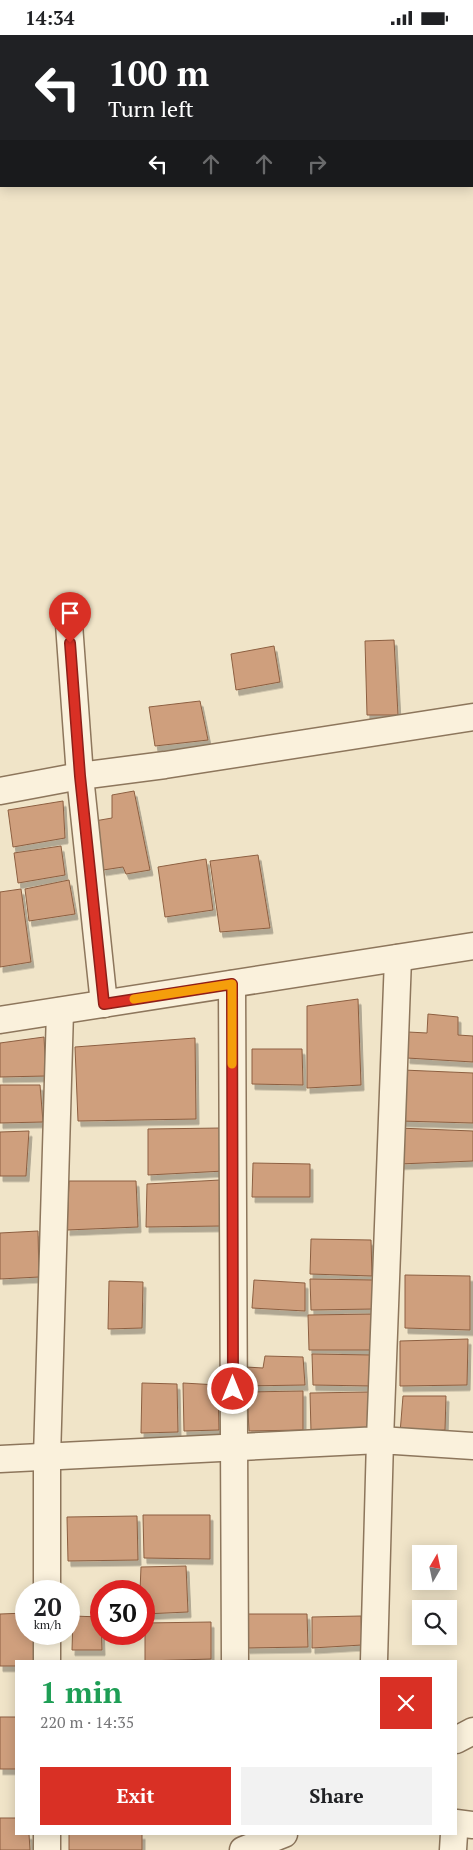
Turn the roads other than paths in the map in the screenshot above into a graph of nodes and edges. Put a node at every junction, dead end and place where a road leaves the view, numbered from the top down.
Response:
1 (69, 624) dead end
2 (473, 717) edge
3 (80, 776) junction
4 (0, 791) edge
5 (473, 946) edge
6 (398, 958) junction
7 (232, 984) junction
8 (104, 1004) junction
9 (60, 1011) junction
10 (0, 1020) edge
11 (380, 1441) junction
12 (473, 1446) edge
13 (233, 1447) junction
14 (47, 1458) junction
15 (0, 1459) edge
16 (47, 1580) edge
17 (47, 1645) edge
18 (47, 1660) edge
19 (235, 1660) edge
20 (374, 1660) edge
21 (473, 1731) edge
22 (457, 1739) edge
23 (457, 1823) edge
24 (473, 1825) edge
25 (47, 1835) edge
26 (236, 1835) edge
27 (281, 1835) edge
28 (454, 1835) edge
29 (47, 1850) edge
30 (236, 1850) edge
31 (243, 1850) edge
32 (453, 1850) edge

1 - 3 street
2 - 3 street
3 - 4 street
3 - 8 street
5 - 6 street
6 - 7 street
6 - 11 street
7 - 8 street
7 - 13 street
8 - 9 street
9 - 10 street
9 - 14 street
11 - 12 street
11 - 13 street
11 - 20 street
13 - 14 street
13 - 19 street
14 - 15 street
14 - 16 street
17 - 18 street
21 - 22 street
23 - 24 street
25 - 29 street
26 - 30 street
27 - 31 street
28 - 32 street

